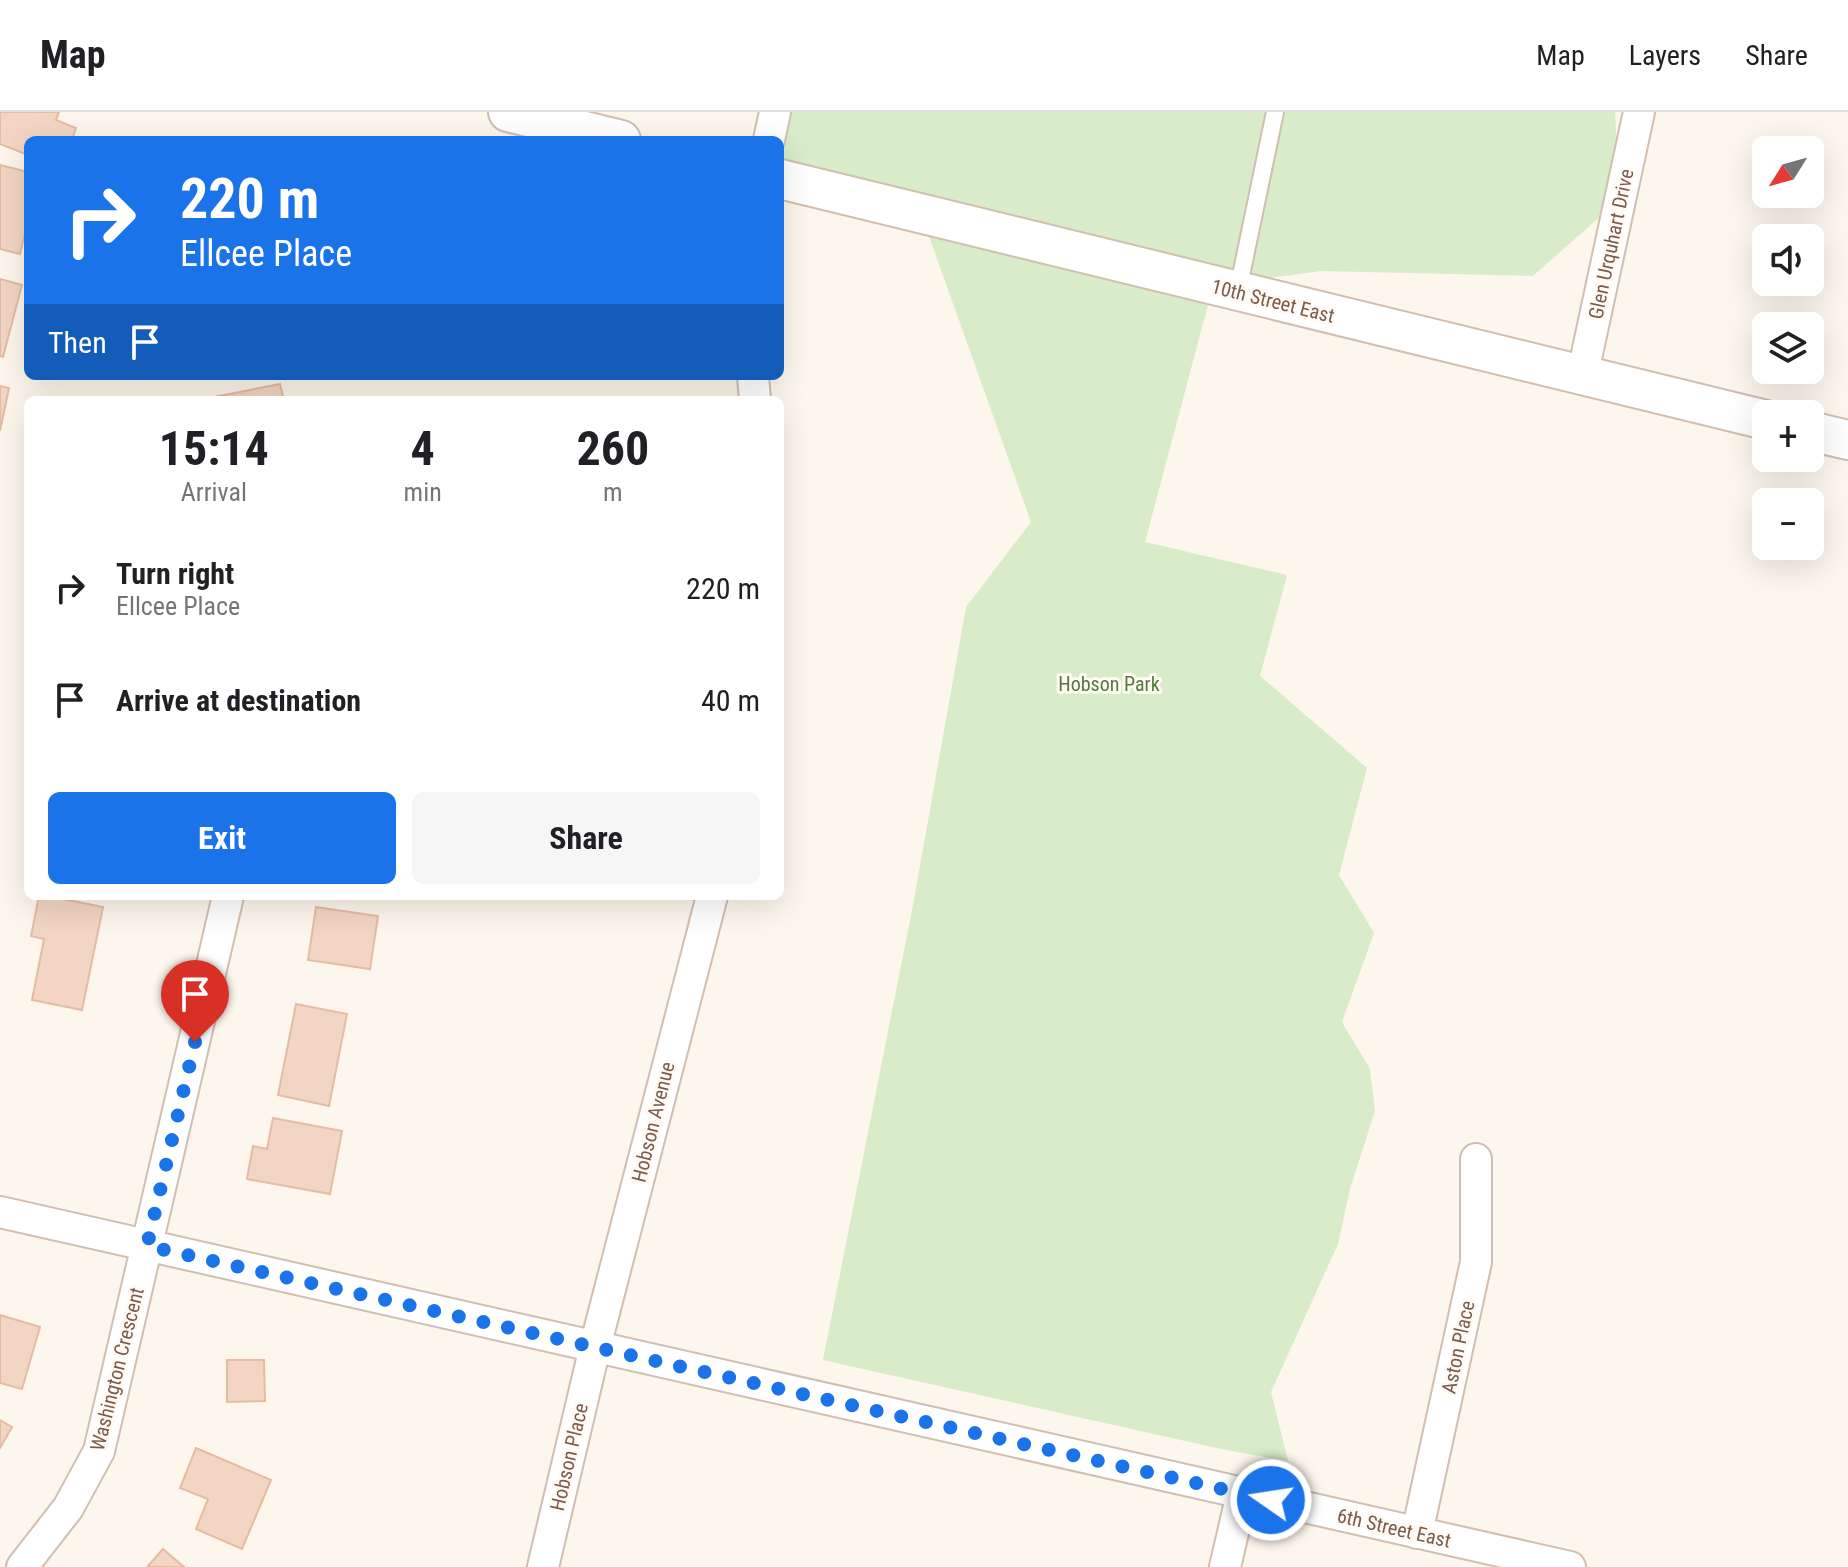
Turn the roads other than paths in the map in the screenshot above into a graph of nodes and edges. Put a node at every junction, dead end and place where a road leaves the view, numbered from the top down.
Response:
1 (508, 112) edge
2 (775, 112) edge
3 (1275, 112) edge
4 (1639, 112) edge
5 (605, 136) edge
6 (770, 136) edge
7 (784, 180) edge
8 (1238, 292) junction
9 (1582, 377) junction
10 (1752, 417) edge
11 (1824, 434) edge
12 (1848, 440) edge
13 (227, 900) edge
14 (711, 900) edge
15 (1476, 1159) dead end
16 (0, 1212) edge
17 (147, 1246) junction
18 (595, 1347) junction
19 (1242, 1494) junction
20 (1417, 1533) junction
21 (22, 1567) edge
22 (543, 1567) edge
23 (1225, 1567) edge
24 (1570, 1567) edge

1 - 5 street
2 - 6 street
3 - 8 lane
4 - 9 street, Glen Urquhart Drive
7 - 8 street, 10th Street East
8 - 9 street, 10th Street East
9 - 10 street, 10th Street East
11 - 12 street
13 - 17 street, Washington Crescent
14 - 18 street, Hobson Avenue
15 - 20 street, Aston Place
16 - 17 street, 6th Street East
17 - 18 street, 6th Street East
17 - 21 street, Washington Crescent
18 - 19 street, 6th Street East
18 - 22 street, Hobson Place
19 - 20 street, 6th Street East
19 - 23 street
20 - 24 street, 6th Street East

